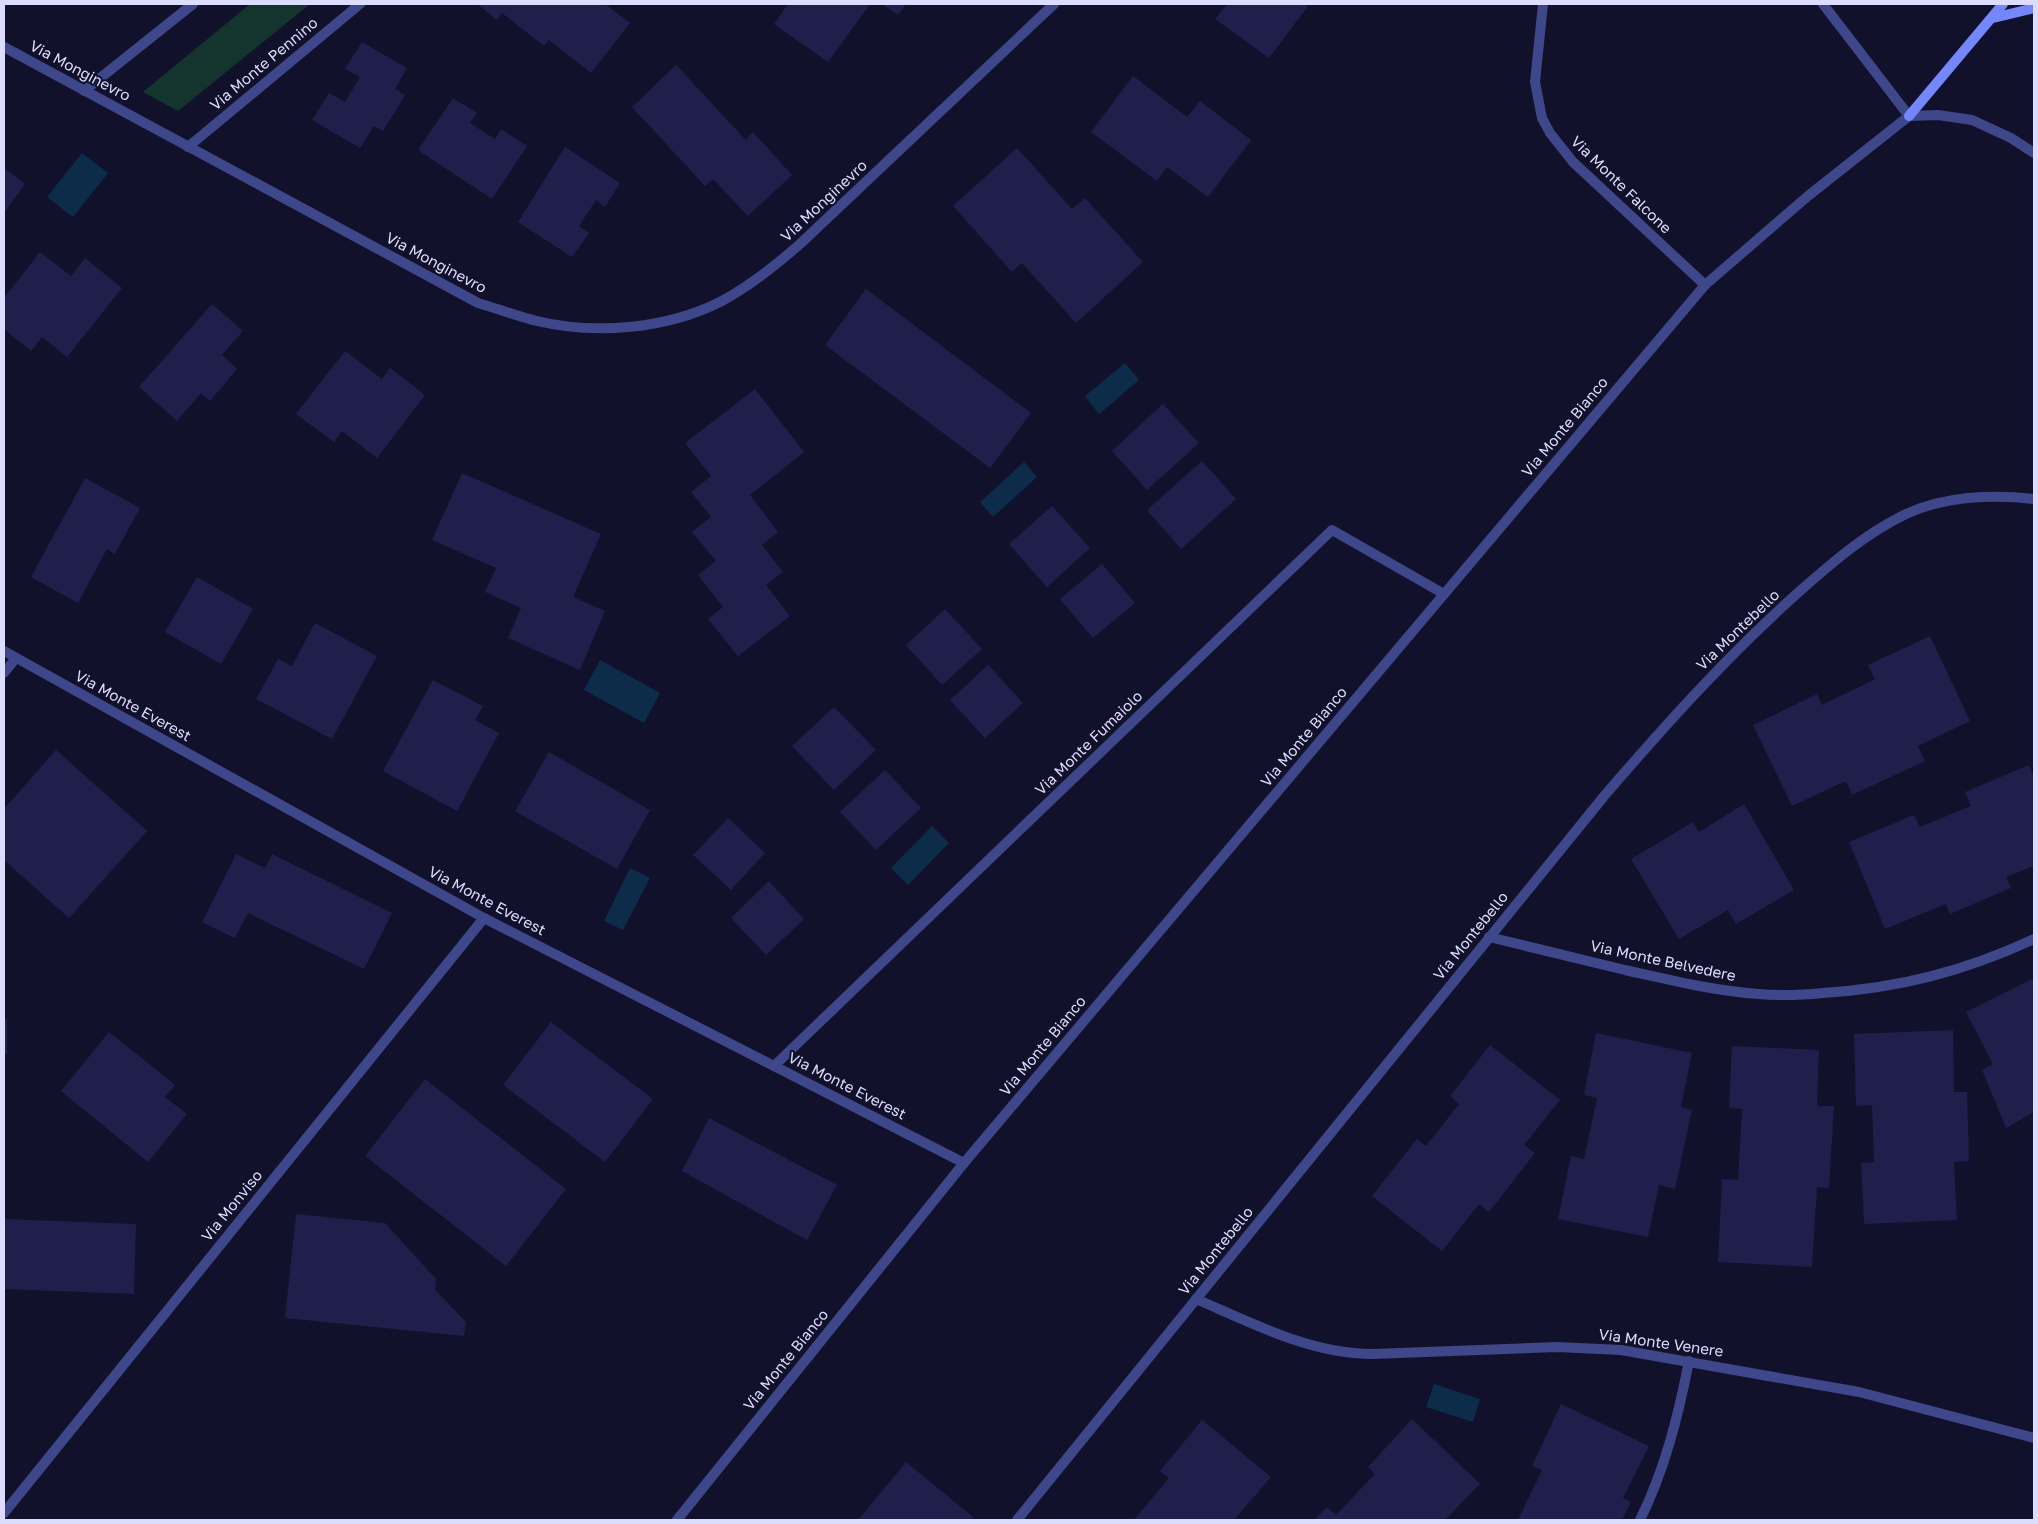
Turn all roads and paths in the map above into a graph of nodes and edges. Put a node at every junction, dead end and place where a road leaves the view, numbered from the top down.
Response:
1 (193, 4) edge
2 (360, 4) edge
3 (1054, 4) edge
4 (1543, 4) edge
5 (1823, 4) edge
6 (2003, 4) edge
7 (2034, 8) edge
8 (1993, 18) junction
9 (4, 47) edge
10 (84, 91) junction
11 (1910, 116) junction
12 (188, 147) junction
13 (2034, 153) edge
14 (1705, 285) junction
15 (2034, 499) edge
16 (1444, 594) junction
17 (4, 651) edge
18 (16, 658) junction
19 (4, 673) edge
20 (484, 918) junction
21 (1489, 937) junction
22 (2034, 939) edge
23 (774, 1066) junction
24 (964, 1162) junction
25 (1196, 1299) junction
26 (1689, 1361) junction
27 (2034, 1438) edge
28 (4, 1513) edge
29 (677, 1520) edge
30 (1017, 1520) edge
31 (1640, 1520) edge

1 - 10 street
2 - 12 street, Via Monte Pennino
3 - 12 street, Via Monginevro
4 - 14 street, Via Monte Falcone
5 - 11 street
6 - 8 main road
7 - 8 main road
8 - 11 main road
9 - 10 street, Via Monginevro
10 - 12 street, Via Monginevro
11 - 13 street
11 - 14 street, Via Monte Bianco
14 - 16 street, Via Monte Bianco
15 - 21 street, Via Montebello
16 - 23 street, Via Monte Fumaiolo
16 - 24 street, Via Monte Bianco
17 - 18 street, Via Monte Everest
18 - 19 street
18 - 20 street, Via Monte Everest
20 - 23 street, Via Monte Everest
20 - 28 street, Via Monviso
21 - 22 street, Via Monte Belvedere
21 - 25 street, Via Montebello
23 - 24 street, Via Monte Everest
24 - 29 street, Via Monte Bianco
25 - 26 street, Via Monte Venere
25 - 30 street, Via Montebello
26 - 27 street, Via Monte Venere
26 - 31 street

